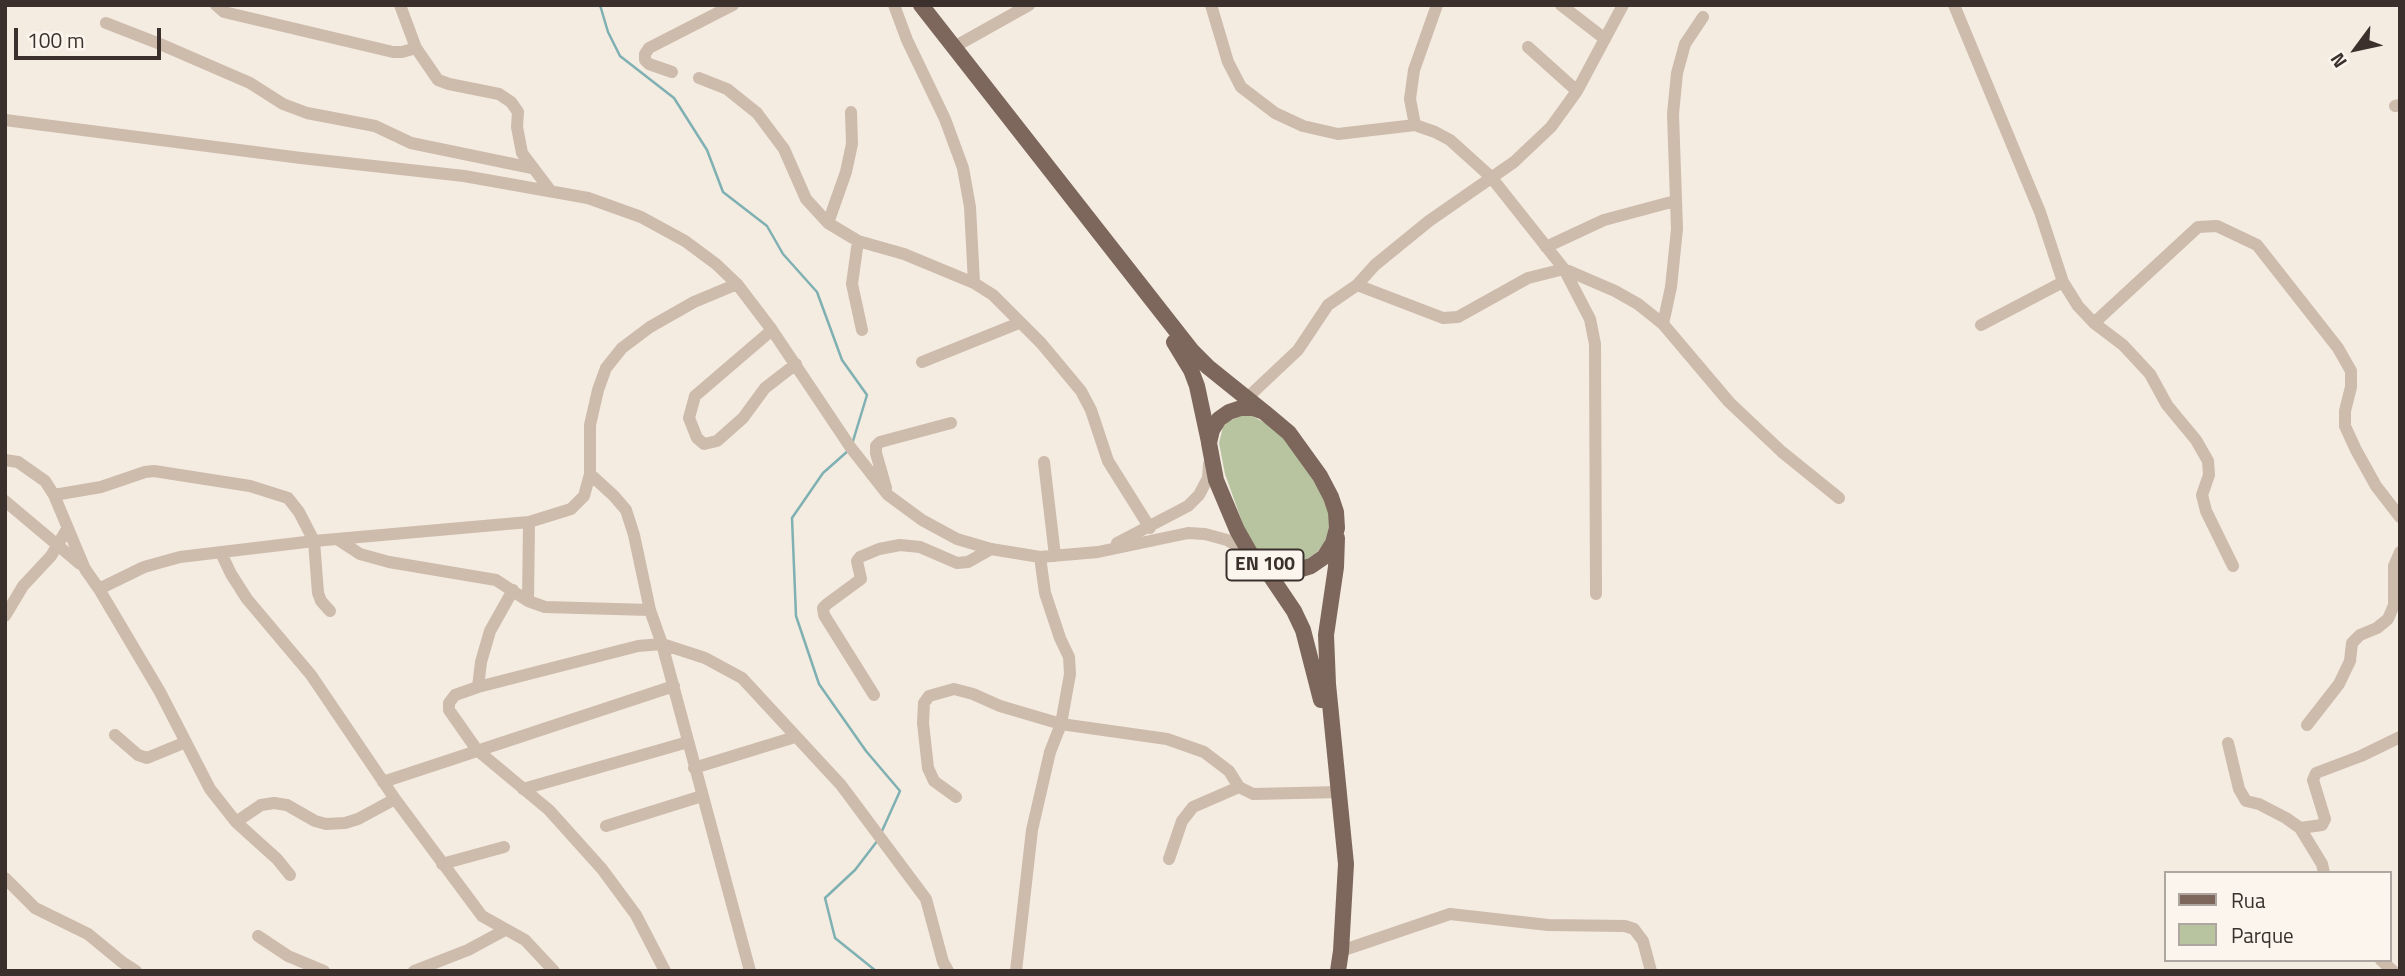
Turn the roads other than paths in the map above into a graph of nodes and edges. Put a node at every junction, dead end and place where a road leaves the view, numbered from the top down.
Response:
1 (216, 5) edge
2 (400, 5) edge
3 (733, 5) edge
4 (894, 5) edge
5 (921, 5) edge
6 (1029, 5) edge
7 (1211, 5) edge
8 (1437, 5) edge
9 (1561, 5) edge
10 (1623, 5) edge
11 (1954, 5) edge
12 (1703, 17) dead end
13 (106, 23) dead end
14 (1605, 39) junction
15 (954, 47) junction
16 (1528, 47) dead end
17 (416, 48) junction
18 (672, 72) dead end
19 (699, 78) dead end
20 (1577, 92) junction
21 (851, 112) dead end
22 (5, 120) edge
23 (1415, 125) junction
24 (532, 168) junction
25 (1491, 177) junction
26 (551, 190) junction
27 (1675, 201) junction
28 (828, 223) junction
29 (858, 241) junction
30 (1546, 247) junction
31 (1121, 261) junction
32 (1564, 269) junction
33 (2063, 282) junction
34 (974, 283) junction
35 (737, 284) junction
36 (1357, 285) junction
37 (1019, 323) junction
38 (2094, 323) junction
39 (1663, 324) junction
40 (1981, 325) dead end
41 (772, 330) junction
42 (862, 330) dead end
43 (922, 362) dead end
44 (796, 364) junction
45 (1246, 399) junction
46 (1264, 412) junction
47 (951, 423) dead end
48 (1210, 449) junction
49 (5, 460) edge
50 (1044, 462) dead end
51 (590, 474) junction
52 (54, 495) junction
53 (888, 495) junction
54 (1839, 498) dead end
55 (5, 501) edge
56 (2400, 517) edge
57 (528, 522) junction
58 (1150, 528) junction
59 (1337, 528) junction
60 (67, 529) junction
61 (337, 539) junction
62 (314, 541) junction
63 (57, 545) junction
64 (991, 550) junction
65 (1098, 552) junction
66 (2400, 552) edge
67 (221, 553) junction
68 (1055, 556) junction
69 (1040, 557) junction
70 (1256, 559) junction
71 (2233, 566) dead end
72 (85, 569) junction
73 (99, 589) junction
74 (513, 590) junction
75 (1596, 594) dead end
76 (528, 601) junction
77 (650, 610) junction
78 (330, 611) dead end
79 (5, 616) edge
80 (662, 644) junction
81 (478, 687) junction
82 (674, 687) junction
83 (874, 695) dead end
84 (1061, 724) junction
85 (2307, 725) dead end
86 (115, 735) dead end
87 (795, 737) junction
88 (2400, 737) edge
89 (186, 742) junction
90 (688, 742) junction
91 (2228, 743) dead end
92 (477, 750) junction
93 (1335, 750) junction
94 (694, 768) junction
95 (383, 782) junction
96 (1240, 787) junction
97 (523, 789) junction
98 (1340, 792) junction
99 (702, 796) junction
100 (956, 797) dead end
101 (395, 799) junction
102 (236, 822) junction
103 (606, 826) dead end
104 (2300, 828) junction
105 (504, 847) dead end
106 (1169, 859) dead end
107 (442, 864) junction
108 (2324, 871) edge
109 (290, 875) dead end
110 (5, 878) edge
111 (505, 930) junction
112 (258, 936) dead end
113 (1342, 951) junction
114 (136, 971) edge
115 (324, 971) edge
116 (414, 971) edge
117 (554, 971) edge
118 (665, 971) edge
119 (750, 971) edge
120 (948, 971) edge
121 (1016, 971) edge
122 (1338, 971) edge
123 (1651, 971) edge

1 - 17 street
2 - 17 street
3 - 18 street
4 - 34 street
5 - 15 main road, EN 100
6 - 15 street
7 - 23 street
8 - 23 street
9 - 14 street
10 - 14 street
11 - 33 street
12 - 27 street
13 - 24 street
14 - 20 street
15 - 31 main road, EN 100
16 - 20 street
17 - 24 street
19 - 28 street
20 - 25 street
21 - 28 street
22 - 26 street
23 - 25 street
24 - 26 street
25 - 30 street
25 - 36 street
26 - 35 street
27 - 30 street
27 - 39 street
28 - 29 street
29 - 34 street
29 - 42 street
30 - 32 street
31 - 45 main road, EN 100
31 - 48 main road, EN 100
32 - 36 street
32 - 39 street
32 - 75 street
33 - 38 street
33 - 40 street
34 - 37 street
35 - 41 street
35 - 51 street
36 - 45 street
37 - 43 street
37 - 58 street
38 - 56 street
38 - 71 street
39 - 54 street
41 - 44 street
41 - 44 street
44 - 53 street
45 - 46 main road, EN 100
46 - 48 main road
46 - 59 main road, EN 100
47 - 53 street
48 - 58 street
48 - 70 main road, EN 100
49 - 52 street
50 - 68 street
51 - 57 street
51 - 77 street
52 - 60 street
52 - 62 street
53 - 64 street
55 - 63 street
57 - 61 street
57 - 76 street
58 - 65 street
59 - 70 main road, EN 100
59 - 93 main road, EN 100
60 - 63 street
60 - 72 street
61 - 62 street
61 - 74 street
62 - 67 street
62 - 78 street
63 - 72 street
63 - 79 street
64 - 69 street
64 - 83 street
65 - 68 street
65 - 70 street
66 - 85 street
67 - 73 street
67 - 95 street
68 - 69 street
69 - 84 street
70 - 93 main road, EN 100
72 - 73 street
73 - 89 street
74 - 76 street
74 - 81 street
76 - 77 street
77 - 80 street
80 - 81 street
80 - 82 street
80 - 87 street
81 - 92 street
82 - 90 street
82 - 92 street
84 - 96 street
84 - 100 street
84 - 121 street
86 - 89 street
87 - 94 street
87 - 120 street
88 - 104 street
89 - 102 street
90 - 94 street
90 - 97 street
91 - 104 street
92 - 95 street
92 - 97 street
93 - 98 main road, EN 100
94 - 99 street
95 - 101 street
96 - 98 street
96 - 106 street
97 - 118 street
98 - 113 main road, EN 100
99 - 103 street
99 - 119 street
101 - 102 street
101 - 107 street
102 - 109 street
104 - 108 street
105 - 107 street
107 - 111 street
110 - 114 street
111 - 116 street
111 - 117 street
112 - 115 street
113 - 122 main road, EN 100
113 - 123 street

